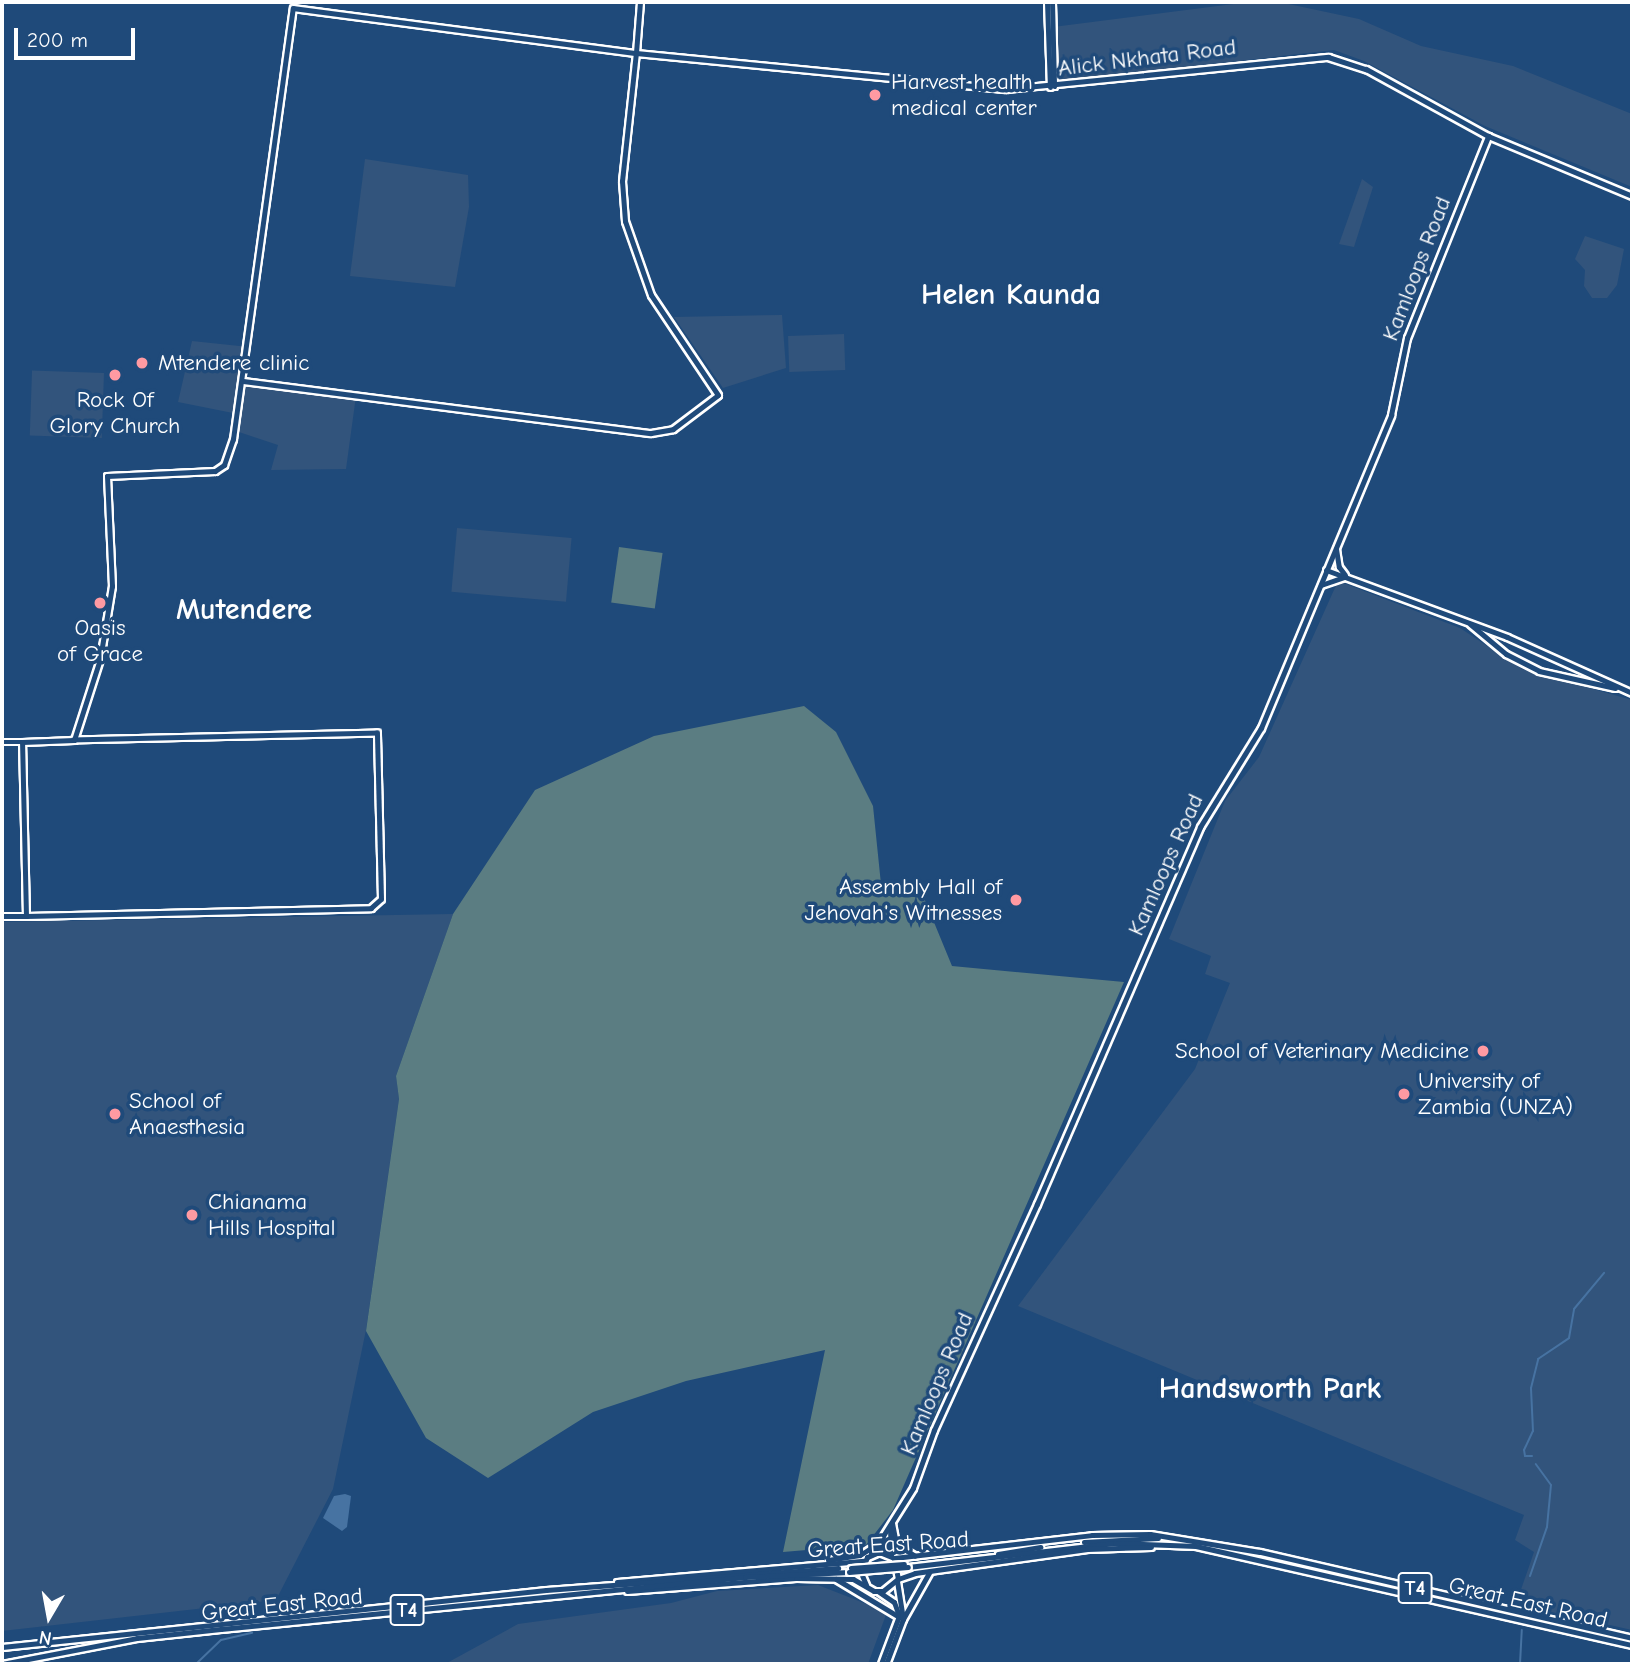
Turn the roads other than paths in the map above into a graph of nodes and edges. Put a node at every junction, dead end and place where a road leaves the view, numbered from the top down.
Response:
1 (640, 2) edge
2 (1049, 2) edge
3 (636, 53) junction
4 (1052, 86) junction
5 (1488, 136) junction
6 (1632, 196) edge
7 (243, 381) junction
8 (1338, 542) junction
9 (1326, 570) junction
10 (1351, 578) junction
11 (1319, 588) junction
12 (1467, 621) junction
13 (1625, 690) junction
14 (1632, 692) edge
15 (74, 740) junction
16 (2, 742) edge
17 (22, 742) junction
18 (2, 916) edge
19 (26, 916) junction
20 (891, 1524) junction
21 (1170, 1541) junction
22 (878, 1543) junction
23 (871, 1555) junction
24 (921, 1556) junction
25 (893, 1557) junction
26 (864, 1561) junction
27 (818, 1562) junction
28 (930, 1571) junction
29 (834, 1578) junction
30 (898, 1581) junction
31 (866, 1585) junction
32 (609, 1588) junction
33 (879, 1591) junction
34 (902, 1619) junction
35 (1632, 1639) edge
36 (1632, 1645) edge
37 (2, 1647) edge
38 (2, 1664) edge
39 (883, 1664) edge

1 - 3 street
2 - 4 main road
3 - 4 main road, Alick Nkhata Road
3 - 7 main road, Alick Nkhata Road
3 - 7 main road
4 - 5 main road, Alick Nkhata Road
5 - 6 main road, Alick Nkhata Road
5 - 8 main road, Kamloops Road
7 - 15 main road
8 - 9 main road, Kamloops Road
8 - 10 main road
9 - 10 main road
9 - 11 main road, Kamloops Road
10 - 11 main road
10 - 12 main road
11 - 20 main road, Kamloops Road
12 - 13 main road
12 - 13 main road
13 - 14 main road
15 - 17 main road
15 - 19 street
16 - 17 street
17 - 19 main road
18 - 19 main road
20 - 22 main road, Kamloops Road
20 - 24 main road
20 - 25 main road
21 - 24 main road, Great East Road / T4
21 - 28 main road, Great East Road / T4
21 - 32 main road, Great East Road / T4, bridge
21 - 35 main road, Great East Road / T4
21 - 36 main road, Great East Road / T4
22 - 23 main road, Kamloops Road
22 - 27 main road
23 - 25 main road
23 - 26 main road
24 - 25 main road, Great East Road / T4
25 - 30 main road
26 - 27 main road, Great East Road / T4
26 - 31 main road
27 - 32 main road, Great East Road / T4
28 - 30 main road, Great East Road / T4
28 - 34 main road
29 - 31 main road, Great East Road / T4
29 - 32 main road, Great East Road / T4
29 - 34 main road
30 - 33 main road
30 - 34 main road
31 - 33 main road
32 - 37 main road, Great East Road / T4
32 - 38 main road, Great East Road / T4
33 - 34 main road
34 - 39 main road

